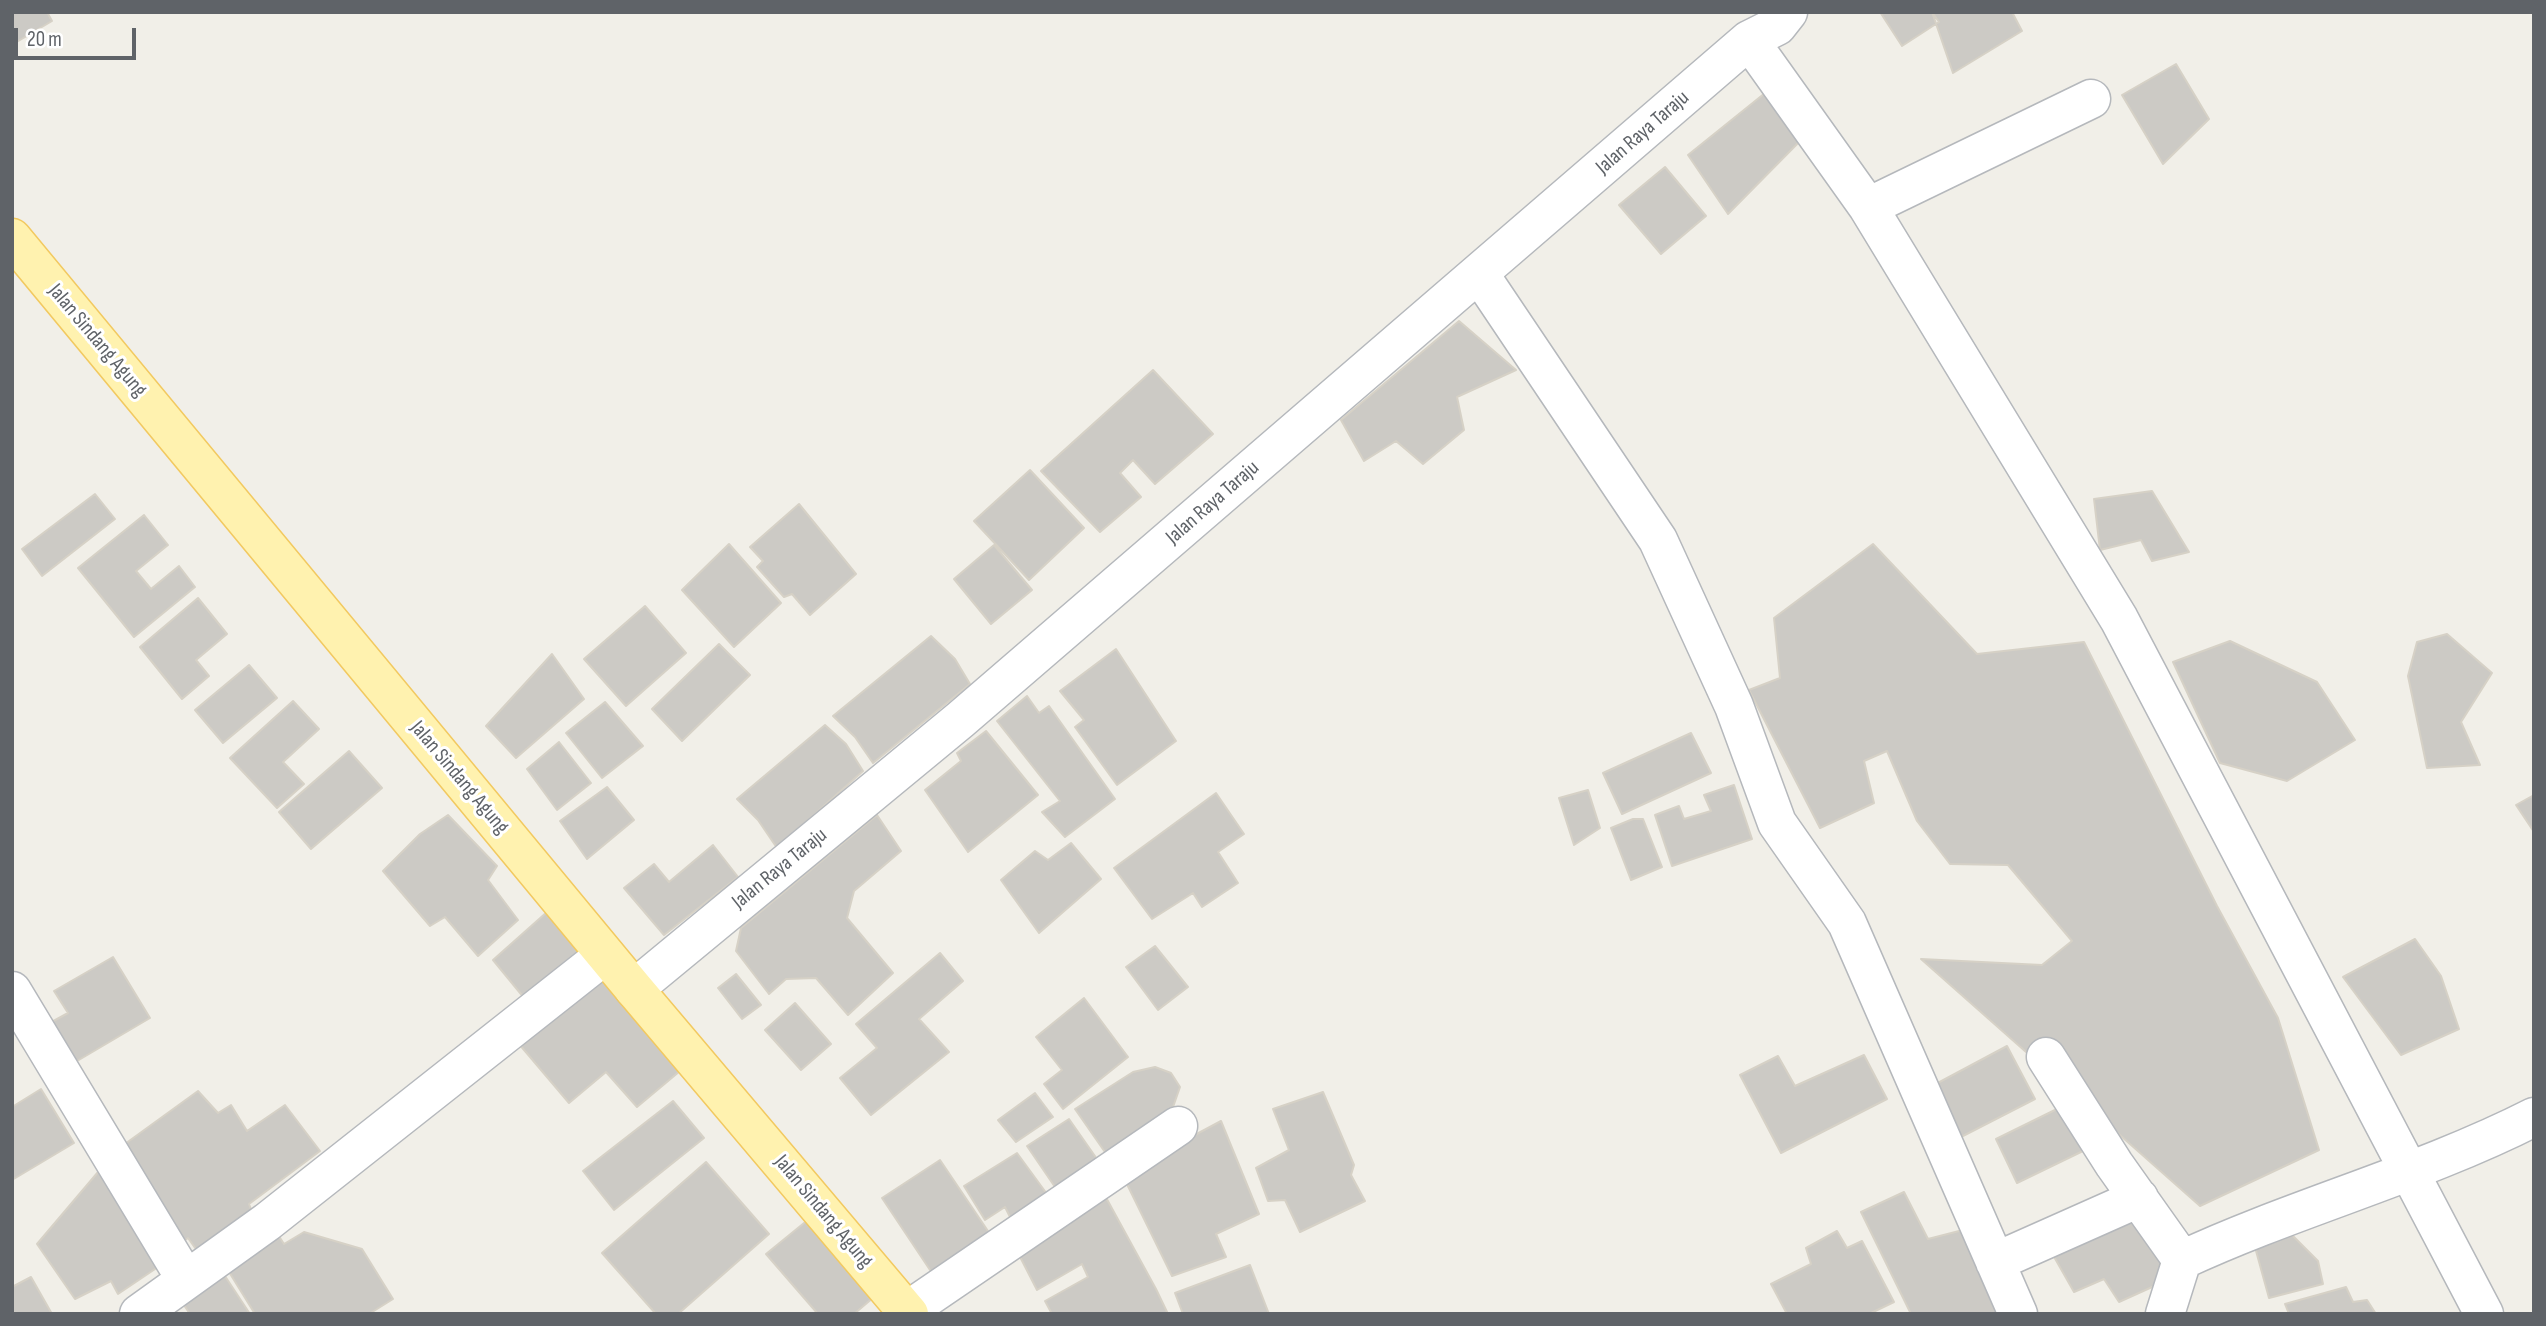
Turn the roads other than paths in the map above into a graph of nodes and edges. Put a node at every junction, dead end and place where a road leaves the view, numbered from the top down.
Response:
1 (1771, 23) edge
2 (2091, 99) dead end
3 (1868, 207) junction
4 (12, 238) edge
5 (1480, 275) junction
6 (606, 955) junction
7 (634, 989) junction
8 (12, 991) edge
9 (2046, 1056) dead end
10 (2534, 1117) edge
11 (1178, 1126) dead end
12 (2409, 1169) junction
13 (2138, 1198) junction
14 (2182, 1260) junction
15 (1995, 1262) junction
16 (185, 1279) junction
17 (908, 1312) edge
18 (139, 1314) edge
19 (2018, 1314) edge
20 (2165, 1314) edge
21 (2484, 1314) edge

1 - 3 street
1 - 5 street, Jalan Raya Taraju
2 - 3 street
3 - 12 street
4 - 6 main road, Jalan Sindang Agung
5 - 7 street, Jalan Raya Taraju
5 - 15 street
6 - 7 main road, Jalan Sindang Agung
6 - 16 street
7 - 17 main road, Jalan Sindang Agung
8 - 16 street
9 - 13 street
10 - 12 street
11 - 17 street
12 - 14 street
12 - 21 street
13 - 14 street
13 - 15 street
14 - 20 street
15 - 19 street
16 - 18 street

